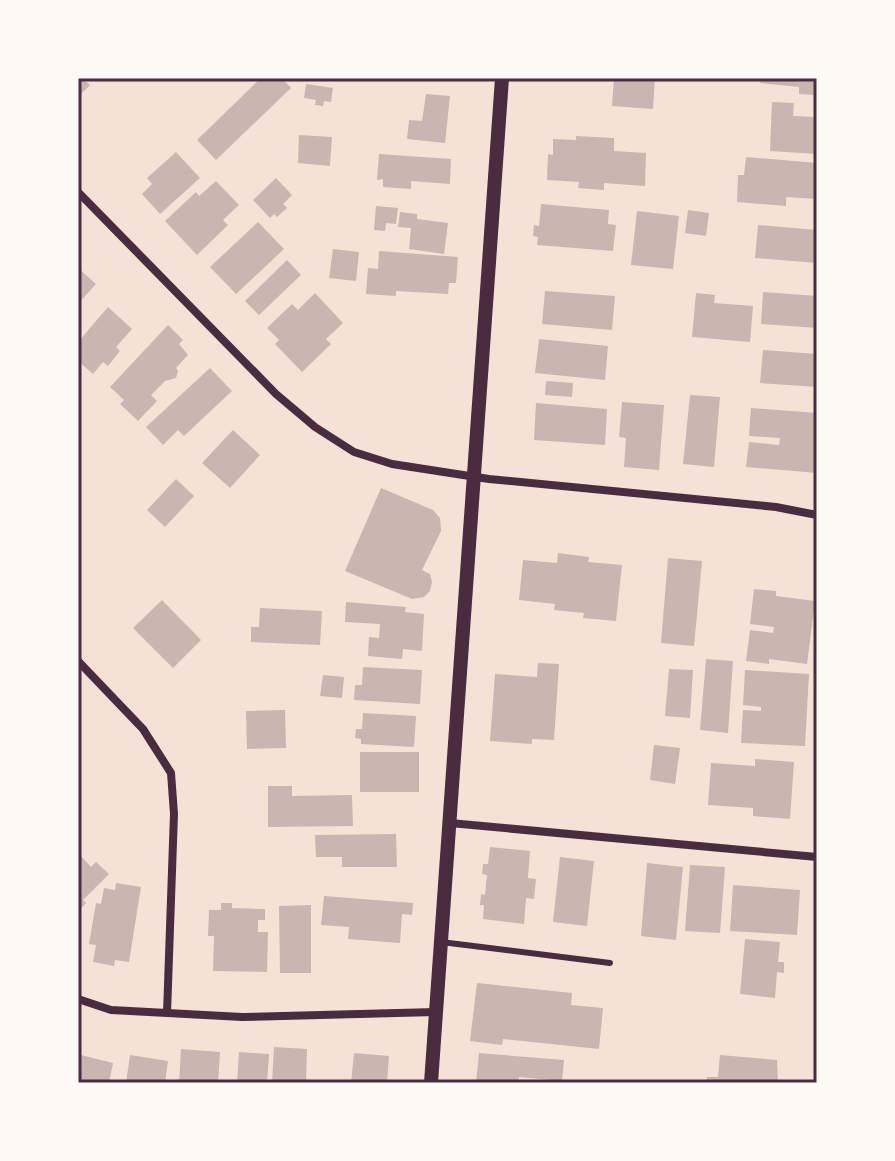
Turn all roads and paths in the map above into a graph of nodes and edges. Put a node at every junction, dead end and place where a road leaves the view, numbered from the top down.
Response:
1 (502, 78) edge
2 (78, 192) edge
3 (474, 476) junction
4 (817, 515) edge
5 (78, 661) edge
6 (450, 823) junction
7 (817, 857) edge
8 (441, 942) junction
9 (610, 963) dead end
10 (78, 999) edge
11 (436, 1012) junction
12 (167, 1013) junction
13 (431, 1083) edge

1 - 3 street
2 - 3 street
3 - 4 street
3 - 6 street
5 - 12 street
6 - 7 street
6 - 8 street
8 - 9 lane
8 - 11 street
10 - 12 street
11 - 12 street
11 - 13 street

